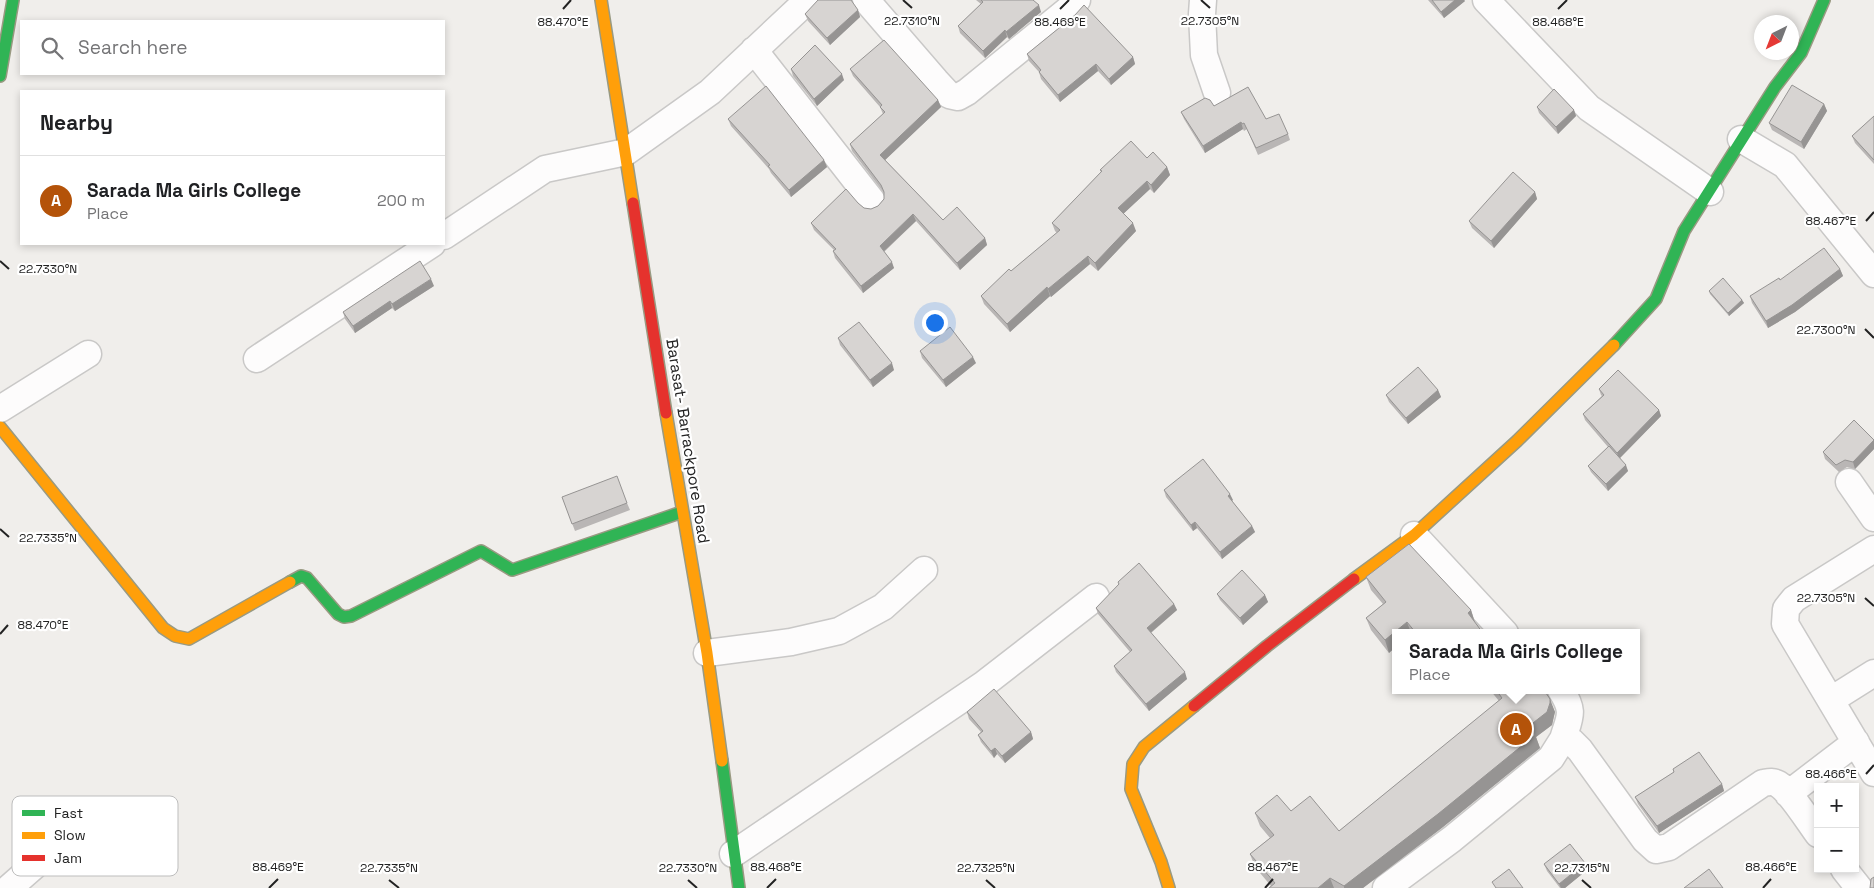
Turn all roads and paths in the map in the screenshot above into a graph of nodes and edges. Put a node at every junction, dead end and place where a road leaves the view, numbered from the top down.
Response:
1 (13, 0) edge
2 (601, 0) edge
3 (808, 0) edge
4 (866, 0) edge
5 (1077, 0) edge
6 (1203, 0) edge
7 (1486, 0) edge
8 (1824, 0) edge
9 (754, 50) junction
10 (0, 76) edge
11 (1217, 93) dead end
12 (1741, 139) junction
13 (626, 152) junction
14 (1710, 192) junction
15 (872, 201) dead end
16 (445, 235) edge
17 (430, 245) edge
18 (1874, 274) edge
19 (88, 354) dead end
20 (257, 359) dead end
21 (0, 409) edge
22 (0, 427) edge
23 (1849, 482) dead end
24 (682, 512) junction
25 (1874, 518) edge
26 (1414, 535) junction
27 (1874, 549) edge
28 (924, 570) dead end
29 (1096, 597) dead end
30 (1501, 629) edge
31 (707, 653) junction
32 (1874, 673) edge
33 (1564, 694) edge
34 (1831, 700) junction
35 (1563, 739) junction
36 (1856, 742) junction
37 (1874, 773) edge
38 (1788, 794) junction
39 (1814, 829) edge
40 (733, 854) junction
41 (1847, 873) edge
42 (23, 876) edge
43 (9, 888) edge
44 (738, 888) edge
45 (1169, 888) edge
46 (1386, 888) edge
47 (1859, 888) edge

1 - 10 street
2 - 13 street, Barasat- Barrackpore Road
3 - 9 street
4 - 5 street
6 - 11 street
7 - 14 street
8 - 12 street
9 - 13 street
9 - 15 street
12 - 14 street
12 - 18 street
13 - 16 street
13 - 24 street, Barasat- Barrackpore Road
14 - 26 street
17 - 20 street
19 - 21 street
22 - 24 street
23 - 25 street
24 - 31 street, Barasat- Barrackpore Road
26 - 30 street
26 - 45 street
27 - 34 street
28 - 31 street
29 - 40 street
31 - 40 street, Barasat- Barrackpore Road
32 - 34 street
33 - 35 street
34 - 36 street
35 - 38 street
35 - 46 street
36 - 37 street
36 - 38 street
38 - 39 street
40 - 44 street, Barasat- Barrackpore Road
41 - 47 street
42 - 43 street

